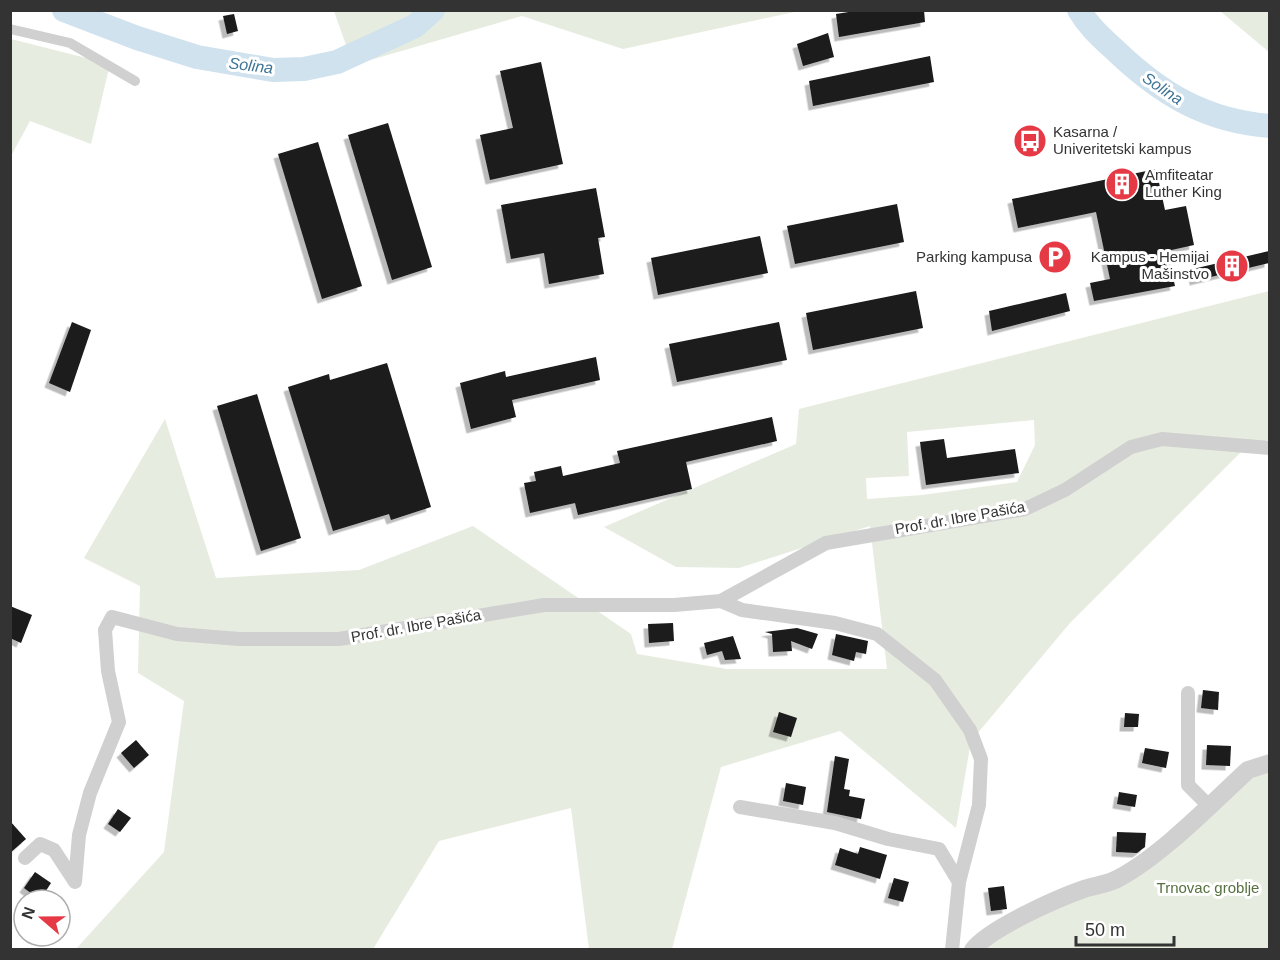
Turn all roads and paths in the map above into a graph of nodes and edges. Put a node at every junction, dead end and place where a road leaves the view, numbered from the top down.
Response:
1 (10, 29) edge
2 (135, 81) dead end
3 (1269, 448) edge
4 (721, 601) junction
5 (1188, 693) dead end
6 (1269, 763) edge
7 (1209, 806) junction
8 (740, 807) dead end
9 (25, 858) dead end
10 (959, 882) junction
11 (952, 950) edge
12 (973, 950) edge

1 - 2 street
3 - 4 street, Prof. dr. Ibre Pašića
4 - 9 street, Prof. dr. Ibre Pašića
4 - 10 street, Prof. dr. Ibre Pašića
5 - 7 street
6 - 7 street
7 - 12 street
8 - 10 street
10 - 11 street, Prof. dr. Ibre Pašića

